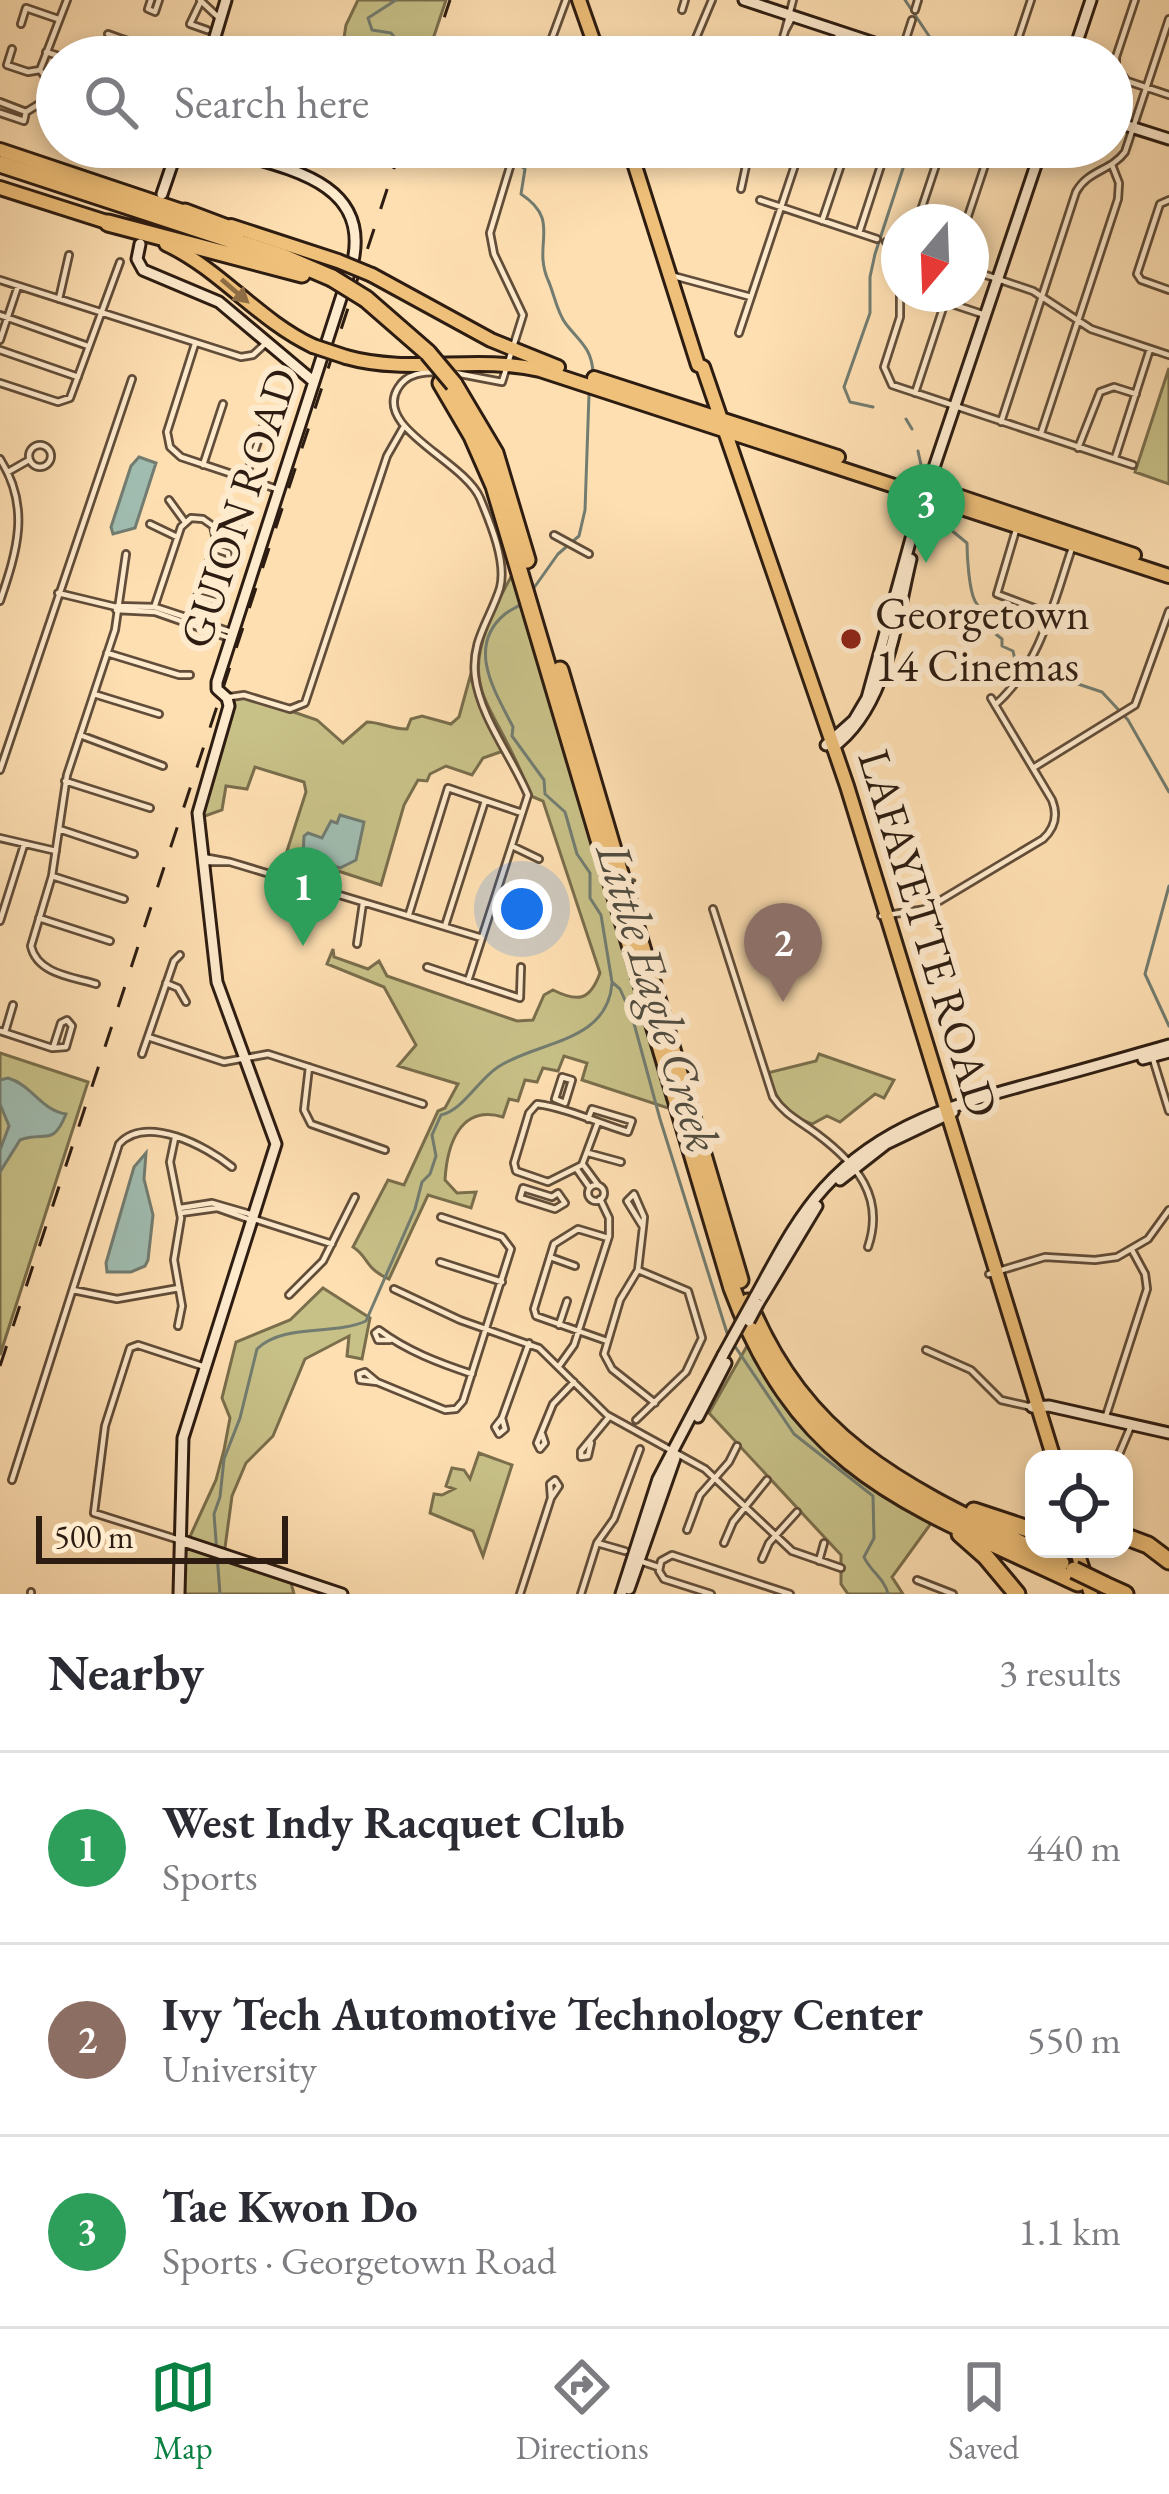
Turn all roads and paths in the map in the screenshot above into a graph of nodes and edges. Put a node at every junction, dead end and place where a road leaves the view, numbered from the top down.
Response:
1 (67, 0) edge
2 (201, 0) edge
3 (226, 0) edge
4 (566, 0) edge
5 (579, 0) edge
6 (685, 0) edge
7 (712, 0) edge
8 (745, 0) edge
9 (793, 0) edge
10 (918, 0) edge
11 (1031, 0) edge
12 (1091, 0) edge
13 (1135, 0) edge
14 (682, 10) dead end
15 (915, 10) dead end
16 (790, 15) junction
17 (220, 17) junction
18 (58, 19) junction
19 (1169, 19) edge
20 (912, 20) dead end
21 (21, 24) dead end
22 (207, 30) dead end
23 (839, 32) junction
24 (108, 34) dead end
25 (52, 36) edge
26 (114, 36) edge
27 (215, 36) edge
28 (551, 36) edge
29 (592, 36) edge
30 (695, 36) edge
31 (784, 36) edge
32 (838, 36) edge
33 (850, 36) edge
34 (906, 36) edge
35 (1019, 36) edge
36 (1079, 36) edge
37 (1123, 36) edge
38 (12, 50) dead end
39 (36, 71) edge
40 (1133, 82) edge
41 (1146, 87) junction
42 (1169, 95) edge
43 (0, 103) edge
44 (36, 108) edge
45 (0, 113) edge
46 (26, 114) junction
47 (1133, 127) joint
48 (1169, 139) edge
49 (0, 150) edge
50 (36, 162) edge
51 (0, 164) edge
52 (55, 168) edge
53 (171, 168) edge
54 (279, 168) edge
55 (508, 168) edge
56 (636, 168) edge
57 (746, 168) edge
58 (794, 168) edge
59 (840, 168) edge
60 (880, 168) edge
61 (935, 168) edge
62 (984, 168) edge
63 (1035, 168) edge
64 (1105, 168) edge
65 (1113, 168) edge
66 (0, 174) edge
67 (0, 188) edge
68 (741, 189) dead end
69 (128, 192) junction
70 (162, 194) junction
71 (760, 200) dead end
72 (1166, 200) edge
73 (923, 204) edge
74 (972, 204) edge
75 (781, 207) junction
76 (185, 212) junction
77 (822, 221) junction
78 (108, 223) junction
79 (132, 231) junction
80 (251, 232) junction
81 (859, 233) junction
82 (156, 239) junction
83 (877, 239) dead end
84 (140, 244) junction
85 (69, 256) dead end
86 (120, 262) dead end
87 (302, 274) junction
88 (670, 275) junction
89 (989, 276) edge
90 (999, 279) junction
91 (0, 280) edge
92 (330, 283) junction
93 (18, 286) junction
94 (1169, 290) edge
95 (1042, 296) junction
96 (751, 297) junction
97 (59, 299) junction
98 (99, 312) junction
99 (900, 312) edge
100 (942, 312) edge
101 (977, 312) edge
102 (987, 315) junction
103 (4, 316) edge
104 (1077, 322) junction
105 (739, 333) dead end
106 (0, 340) edge
107 (196, 343) junction
108 (266, 343) junction
109 (88, 346) junction
110 (1150, 349) junction
111 (0, 350) edge
112 (1169, 355) edge
113 (510, 357) junction
114 (698, 365) junction
115 (78, 376) junction
116 (577, 377) junction
117 (131, 379) dead end
118 (313, 381) junction
119 (0, 383) edge
120 (605, 386) junction
121 (703, 393) junction
122 (915, 394) junction
123 (1136, 394) junction
124 (223, 404) dead end
125 (688, 407) junction
126 (956, 408) junction
127 (266, 418) dead end
128 (716, 422) junction
129 (1001, 422) junction
130 (404, 428) junction
131 (740, 435) junction
132 (1040, 435) junction
133 (728, 447) junction
134 (1078, 448) junction
135 (0, 459) edge
136 (832, 459) junction
137 (1114, 459) junction
138 (30, 460) dead end
139 (203, 465) junction
140 (1132, 465) dead end
141 (8, 472) junction
142 (245, 479) junction
143 (280, 490) junction
144 (929, 491) junction
145 (169, 500) dead end
146 (206, 510) dead end
147 (203, 519) junction
148 (185, 521) junction
149 (241, 522) dead end
150 (1024, 522) junction
151 (150, 524) dead end
152 (214, 529) junction
153 (177, 536) junction
154 (556, 536) dead end
155 (1073, 543) junction
156 (213, 548) junction
157 (1114, 548) junction
158 (586, 552) dead end
159 (126, 554) dead end
160 (229, 561) dead end
161 (1169, 571) edge
162 (57, 592) junction
163 (197, 596) junction
164 (0, 601) edge
165 (218, 602) dead end
166 (155, 607) junction
167 (116, 608) junction
168 (1169, 611) edge
169 (538, 613) junction
170 (1050, 614) junction
171 (190, 620) junction
172 (233, 636) junction
173 (107, 653) junction
174 (190, 675) dead end
175 (94, 694) junction
176 (227, 698) junction
177 (158, 714) dead end
178 (80, 735) junction
179 (830, 746) junction
180 (164, 766) dead end
181 (1033, 768) junction
182 (0, 770) edge
183 (65, 781) junction
184 (485, 801) junction
185 (150, 808) dead end
186 (522, 813) junction
187 (59, 829) junction
188 (0, 838) edge
189 (24, 845) junction
190 (512, 846) junction
191 (56, 850) junction
192 (134, 854) dead end
193 (539, 859) dead end
194 (203, 860) junction
195 (52, 876) junction
196 (124, 899) dead end
197 (363, 903) junction
198 (713, 909) dead end
199 (409, 914) junction
200 (884, 916) junction
201 (40, 918) junction
202 (0, 921) edge
203 (445, 926) junction
204 (482, 938) junction
205 (110, 941) dead end
206 (357, 944) dead end
207 (180, 956) dead end
208 (427, 967) dead end
209 (520, 967) dead end
210 (468, 981) junction
211 (166, 983) junction
212 (97, 984) dead end
213 (186, 1002) dead end
214 (14, 1005) dead end
215 (3, 1032) edge
216 (148, 1037) junction
217 (53, 1048) junction
218 (1169, 1048) edge
219 (142, 1054) dead end
220 (1151, 1054) junction
221 (245, 1058) junction
222 (309, 1067) junction
223 (565, 1102) dead end
224 (423, 1104) dead end
225 (562, 1111) junction
226 (1169, 1111) edge
227 (943, 1112) junction
228 (589, 1119) junction
229 (598, 1123) junction
230 (175, 1138) junction
231 (385, 1150) dead end
232 (588, 1153) junction
233 (621, 1162) dead end
234 (579, 1166) junction
235 (232, 1167) dead end
236 (850, 1167) junction
237 (527, 1176) junction
238 (595, 1185) junction
239 (523, 1188) junction
240 (355, 1197) dead end
241 (600, 1199) junction
242 (1169, 1210) edge
243 (181, 1211) junction
244 (442, 1217) dead end
245 (254, 1218) junction
246 (643, 1227) junction
247 (608, 1238) junction
248 (332, 1244) junction
249 (868, 1247) dead end
250 (1132, 1250) junction
251 (550, 1257) junction
252 (440, 1262) dead end
253 (574, 1266) dead end
254 (638, 1270) junction
255 (992, 1274) junction
256 (502, 1282) junction
257 (178, 1288) junction
258 (394, 1289) dead end
259 (72, 1290) junction
260 (289, 1295) dead end
261 (567, 1300) dead end
262 (559, 1325) junction
263 (178, 1326) dead end
264 (487, 1329) junction
265 (578, 1332) junction
266 (390, 1340) dead end
267 (607, 1340) junction
268 (529, 1343) junction
269 (926, 1350) dead end
270 (559, 1366) junction
271 (206, 1367) junction
272 (472, 1374) junction
273 (376, 1382) dead end
274 (574, 1382) junction
275 (655, 1402) junction
276 (1035, 1407) junction
277 (609, 1417) junction
278 (502, 1418) dead end
279 (1105, 1419) junction
280 (637, 1420) dead end
281 (1132, 1423) junction
282 (1169, 1433) edge
283 (542, 1434) dead end
284 (591, 1443) dead end
285 (737, 1446) dead end
286 (640, 1448) dead end
287 (1048, 1450) edge
288 (1121, 1450) edge
289 (674, 1453) junction
290 (868, 1461) junction
291 (715, 1478) junction
292 (12, 1480) dead end
293 (767, 1480) dead end
294 (551, 1498) dead end
295 (906, 1501) junction
296 (746, 1508) junction
297 (797, 1512) dead end
298 (1025, 1528) edge
299 (688, 1530) dead end
300 (776, 1536) junction
301 (1133, 1539) edge
302 (180, 1540) junction
303 (598, 1543) junction
304 (724, 1543) dead end
305 (824, 1543) dead end
306 (634, 1555) junction
307 (1083, 1558) edge
308 (762, 1559) dead end
309 (819, 1561) junction
310 (1169, 1561) edge
311 (659, 1565) junction
312 (841, 1568) dead end
313 (916, 1580) dead end
314 (936, 1586) junction
315 (1092, 1587) edge
316 (624, 1593) edge
317 (179, 1594) edge
318 (342, 1594) edge
319 (520, 1594) edge
320 (581, 1594) edge
321 (711, 1594) edge
322 (790, 1594) edge
323 (932, 1594) edge
324 (953, 1594) edge
325 (1017, 1594) edge
326 (1126, 1594) edge

1 - 18 street
2 - 17 street
2 - 22 street
3 - 17 street
4 - 28 street
5 - 29 main road
6 - 14 street
7 - 30 street
8 - 16 street
9 - 16 street
10 - 15 street
11 - 35 street
12 - 36 street
13 - 37 street
16 - 23 street
16 - 31 street
17 - 27 street
18 - 21 street
18 - 25 street
19 - 41 street
20 - 34 street
23 - 32 street
23 - 33 street
24 - 26 street
38 - 39 street
40 - 41 street
41 - 42 street
41 - 47 street
43 - 46 street
44 - 46 street
45 - 46 street
47 - 48 street
49 - 50 main road
51 - 92 highway
52 - 69 main road
53 - 70 street
54 - 118 street, GUION ROAD
55 - 113 street
56 - 88 main road, LAFAYETTE ROAD
57 - 68 street
58 - 75 street
59 - 77 street
60 - 81 street
61 - 73 street
62 - 74 street
63 - 90 street
64 - 95 street
65 - 104 street
66 - 87 highway
67 - 78 main road
69 - 70 main road
69 - 76 main road
70 - 80 main road
71 - 75 street
72 - 94 street
75 - 77 street
75 - 96 street
76 - 80 main road
76 - 92 highway
77 - 81 street
78 - 79 main road
78 - 87 highway
79 - 82 main road
79 - 84 main road
80 - 113 main road, bridge
81 - 83 street
82 - 84 main road
82 -> 113 main road, bridge
84 - 108 street
85 - 97 street
86 - 98 street
87 - 92 highway
88 - 96 street
88 - 114 main road, LAFAYETTE ROAD
89 - 90 street
90 - 95 street
90 - 102 street
91 - 93 street
92 - 169 highway, bridge
93 - 97 street
93 - 103 street
95 - 104 street
95 - 129 street
96 - 105 street
97 - 98 street
98 - 107 street
98 - 109 street
99 - 122 street
100 - 122 street
101 - 102 street
102 - 126 street
103 - 106 street
103 - 109 street
104 - 110 street
104 - 132 street
107 - 108 street
107 - 139 street
108 - 118 street
109 - 115 street
110 - 112 street
110 - 123 street
111 - 115 street
113 - 116 main road
113 - 116 main road
113 - 130 street
114 - 121 main road, LAFAYETTE ROAD
114 - 128 main road, LAFAYETTE ROAD
115 - 119 street
116 - 120 main road
117 - 162 street
118 - 143 street, GUION ROAD
120 - 125 main road
120 - 128 main road
121 - 125 main road
121 - 128 main road, LAFAYETTE ROAD
122 - 126 street
123 - 134 street
123 - 137 street
124 - 139 street
125 - 128 main road
126 - 129 street
126 - 144 street
127 - 142 street
128 - 131 main road
128 - 133 main road, LAFAYETTE ROAD
128 - 136 main road
128 - 179 main road, LAFAYETTE ROAD
129 - 132 street
130 - 176 street
130 - 186 street
131 - 133 main road
131 - 136 main road
132 - 134 street
133 - 179 main road, LAFAYETTE ROAD
134 - 137 street
135 - 141 street
136 - 144 main road
136 - 144 main road
137 - 140 street
138 - 141 street
139 - 142 street
141 - 164 street
142 - 143 street
143 - 172 street, GUION ROAD
144 - 150 main road
144 - 150 main road
144 - 179 street
145 - 148 street
146 - 147 street
147 - 148 street
147 - 152 street
148 - 153 street
149 - 152 street
150 - 155 main road
150 - 157 main road
150 - 170 street
151 - 153 street
152 - 156 street
153 - 166 street
154 - 158 street
155 - 157 main road
155 - 161 main road
155 - 170 street
156 - 160 street
156 - 163 street
157 - 161 main road
159 - 167 street
162 - 167 street
162 - 182 street
163 - 165 street
163 - 171 street
166 - 167 street
166 - 171 street
167 - 172 street
167 - 173 street
168 - 181 street
169 - 290 highway
169 - 295 highway
170 - 181 street
171 - 172 street
172 - 176 street, GUION ROAD
173 - 174 street
173 - 175 street
175 - 177 street
175 - 178 street
176 - 194 street, GUION ROAD
178 - 180 street
178 - 183 street
179 - 200 main road, LAFAYETTE ROAD
181 - 200 street
183 - 185 street
183 - 187 street
184 - 186 street
184 - 199 street
184 - 203 street
186 - 190 street
187 - 191 street
187 - 192 street
188 - 189 street
189 - 191 street
189 - 202 street
190 - 193 street
190 - 204 street
191 - 195 street
194 - 197 street
194 - 221 street, GUION ROAD
195 - 196 street
195 - 201 street
197 - 199 street
197 - 206 street
198 - 236 street
199 - 203 street
200 - 227 main road, LAFAYETTE ROAD
201 - 205 street
201 - 212 street
203 - 204 street
204 - 210 street
207 - 211 street
208 - 210 street
209 - 210 street
211 - 213 street
211 - 216 street
214 - 215 street
215 - 217 street
216 - 219 street
216 - 221 street
217 - 217 street
218 - 220 street
220 - 226 street
220 - 227 street
221 - 222 street
221 - 245 street, GUION ROAD
222 - 224 street
222 - 231 street
223 - 225 street
225 - 228 street
225 - 237 street
227 - 236 street
227 - 255 main road, LAFAYETTE ROAD
228 - 229 street
228 - 229 street
229 - 232 street
230 - 235 street
230 - 243 street
230 - 259 street
232 - 233 street
232 - 234 street
234 - 237 street
234 - 238 street
236 - 249 street
236 - 289 street, bridge
237 - 239 street
238 - 241 street
238 - 241 street
239 - 239 street
240 - 248 street
241 - 247 street
242 - 250 street
243 - 245 street
243 - 257 street
244 - 256 street
245 - 248 street
245 - 271 street, GUION ROAD
246 - 246 street
246 - 254 street
247 - 251 street
247 - 265 street
248 - 260 street
250 - 255 street
250 - 279 street
251 - 253 street
251 - 262 street
252 - 256 street
254 - 267 street
254 - 275 street
255 - 276 main road, LAFAYETTE ROAD
256 - 264 street
257 - 259 street
257 - 263 street
258 - 264 street
259 - 292 street
261 - 262 street
262 - 265 street
264 - 268 street
264 - 272 street
265 - 267 street
265 - 270 street
266 - 272 street
267 - 275 street
268 - 270 street
268 - 278 street
269 - 276 street
270 - 274 street
271 - 302 street, GUION ROAD
271 - 302 street
272 - 273 street
274 - 277 street
274 - 283 street
275 - 280 street
276 - 279 street
276 - 287 main road, LAFAYETTE ROAD
277 - 284 street
277 - 289 street
279 - 281 street
281 - 282 street
281 - 288 street
285 - 291 street
286 - 303 street
289 - 291 street
289 - 306 street
290 - 298 highway
290 - 315 highway
291 - 296 street
291 - 299 street
293 - 296 street
294 - 319 street
295 - 315 highway
295 - 325 highway
296 - 300 street
296 - 304 street
297 - 300 street
300 - 308 street
300 - 309 street
301 - 310 highway
302 - 317 street, GUION ROAD
302 - 318 street
303 - 306 street
303 - 320 street
305 - 309 street
306 - 311 street
306 - 316 street
307 - 315 main road
309 - 312 street
311 - 321 street
311 - 322 street
313 - 314 street
314 - 323 street
314 - 324 street
315 - 326 highway

